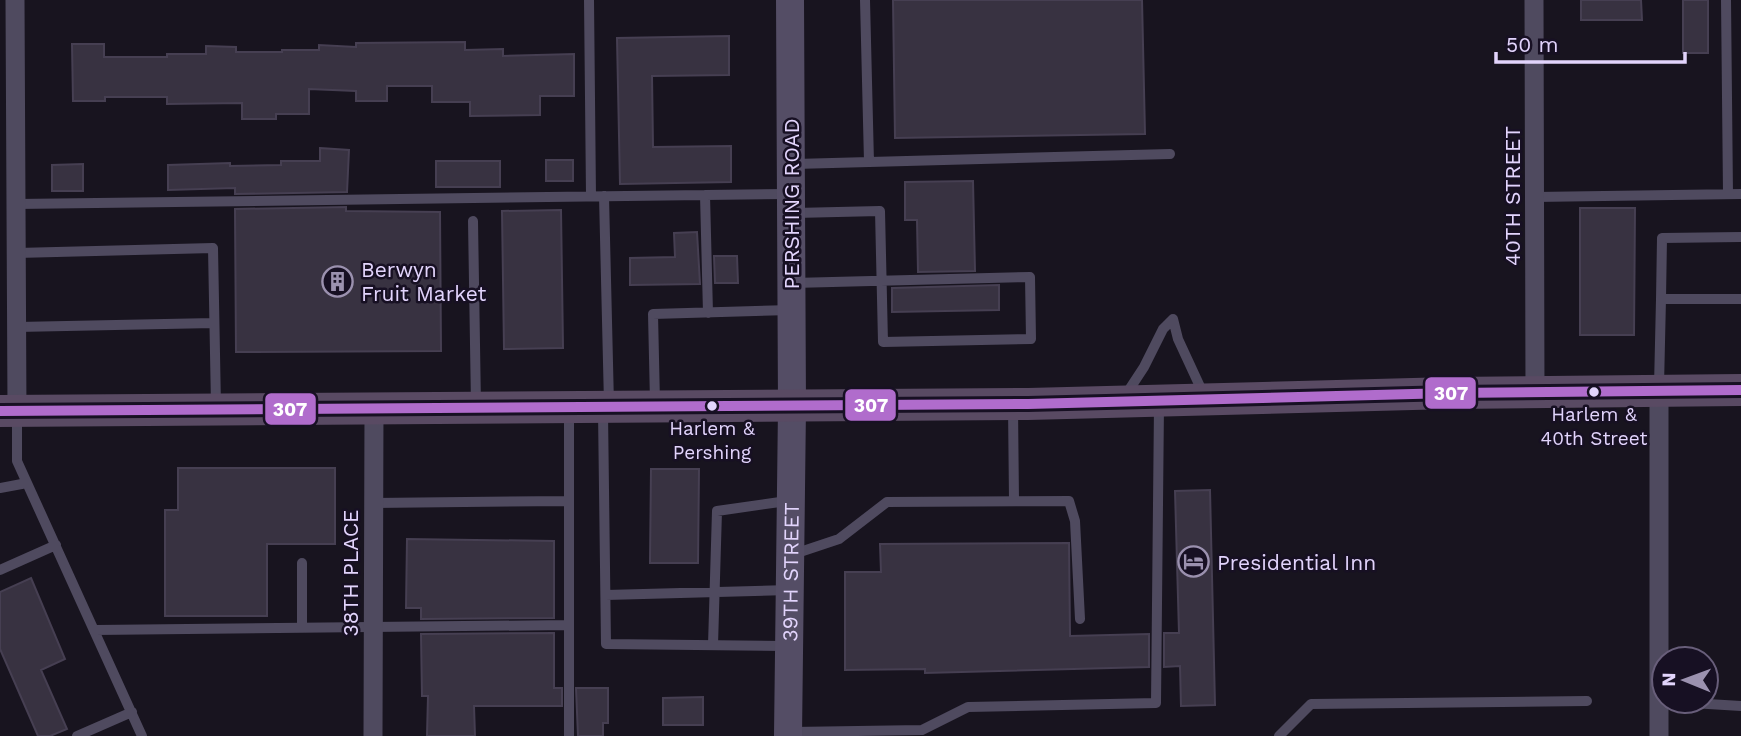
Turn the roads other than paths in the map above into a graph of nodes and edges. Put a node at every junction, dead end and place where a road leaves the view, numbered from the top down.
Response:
1 (15, 0) edge
2 (589, 0) edge
3 (790, 0) edge
4 (865, 0) edge
5 (1534, 0) edge
6 (1726, 0) edge
7 (1170, 155) dead end
8 (869, 162) junction
9 (791, 164) junction
10 (1728, 194) junction
11 (1741, 194) edge
12 (705, 195) junction
13 (591, 196) junction
14 (604, 196) junction
15 (1535, 197) junction
16 (791, 203) junction
17 (16, 204) junction
18 (473, 221) dead end
19 (1741, 237) edge
20 (17, 253) junction
21 (882, 280) junction
22 (791, 296) junction
23 (1661, 299) junction
24 (1741, 299) edge
25 (708, 313) junction
26 (214, 323) junction
27 (17, 327) junction
28 (1741, 390) edge
29 (1658, 391) junction
30 (1535, 392) junction
31 (1207, 400) junction
32 (1159, 401) junction
33 (1122, 402) junction
34 (1013, 405) junction
35 (792, 407) junction
36 (569, 408) junction
37 (606, 408) junction
38 (655, 408) junction
39 (374, 409) junction
40 (476, 409) junction
41 (216, 410) junction
42 (9, 411) edge
43 (27, 482) junction
44 (0, 488) edge
45 (791, 500) junction
46 (569, 501) junction
47 (1014, 501) junction
48 (373, 503) junction
49 (56, 545) junction
50 (790, 555) junction
51 (302, 564) dead end
52 (0, 570) edge
53 (789, 590) junction
54 (715, 591) junction
55 (606, 595) junction
56 (1080, 619) dead end
57 (569, 625) junction
58 (373, 627) junction
59 (302, 628) junction
60 (95, 630) junction
61 (713, 645) junction
62 (1659, 645) edge
63 (789, 646) junction
64 (1587, 701) dead end
65 (1720, 705) edge
66 (1741, 706) edge
67 (132, 712) junction
68 (1659, 715) edge
69 (788, 734) edge
70 (77, 736) edge
71 (142, 736) edge
72 (373, 736) edge
73 (569, 736) edge
74 (1279, 736) edge
75 (1658, 736) edge

1 - 17 street
2 - 13 lane
3 - 9 main road, PERSHING ROAD
4 - 8 lane
5 - 15 street, 40TH STREET
6 - 10 lane
7 - 8 lane
8 - 9 lane
9 - 16 main road, PERSHING ROAD
10 - 11 lane
10 - 15 lane
12 - 14 lane
12 - 16 lane
12 - 25 lane
13 - 14 lane
13 - 17 lane
14 - 37 lane
15 - 30 street, 40TH STREET
16 - 21 lane
16 - 22 main road, PERSHING ROAD
17 - 20 street
18 - 40 lane
19 - 23 lane
20 - 26 lane
20 - 27 street
21 - 21 lane
21 - 22 lane
22 - 25 lane
22 - 35 main road, PERSHING ROAD
23 - 24 lane
23 - 29 lane
25 - 38 lane
26 - 27 lane
26 - 41 lane
27 - 42 street
28 - 29 main road
29 - 30 main road
29 - 62 street
30 - 31 main road
31 - 32 main road
31 - 33 lane
32 - 33 main road
32 - 69 lane
33 - 34 main road
34 - 35 main road
34 - 47 lane
35 - 38 main road
35 - 45 main road, 39TH STREET
36 - 37 main road
36 - 40 main road
36 - 46 lane
37 - 38 main road
37 - 55 lane
39 - 40 main road
39 - 41 main road
39 - 48 street, 38TH PLACE
41 - 42 main road
42 - 43 lane
43 - 44 lane
43 - 49 lane
45 - 50 main road, 39TH STREET
45 - 54 lane
46 - 48 lane
46 - 57 lane
47 - 50 lane
47 - 56 lane
48 - 58 street, 38TH PLACE
49 - 52 lane
49 - 60 lane
50 - 53 main road, 39TH STREET
51 - 59 lane
53 - 54 lane
53 - 63 main road, 39TH STREET
54 - 55 lane
54 - 61 lane
55 - 61 lane
57 - 58 lane
57 - 73 lane
58 - 59 lane
58 - 72 street, 38TH PLACE
59 - 60 lane
60 - 67 lane
61 - 63 lane
63 - 69 main road, 39TH STREET
64 - 74 lane
65 - 66 lane
67 - 70 lane
67 - 71 lane
68 - 75 street

